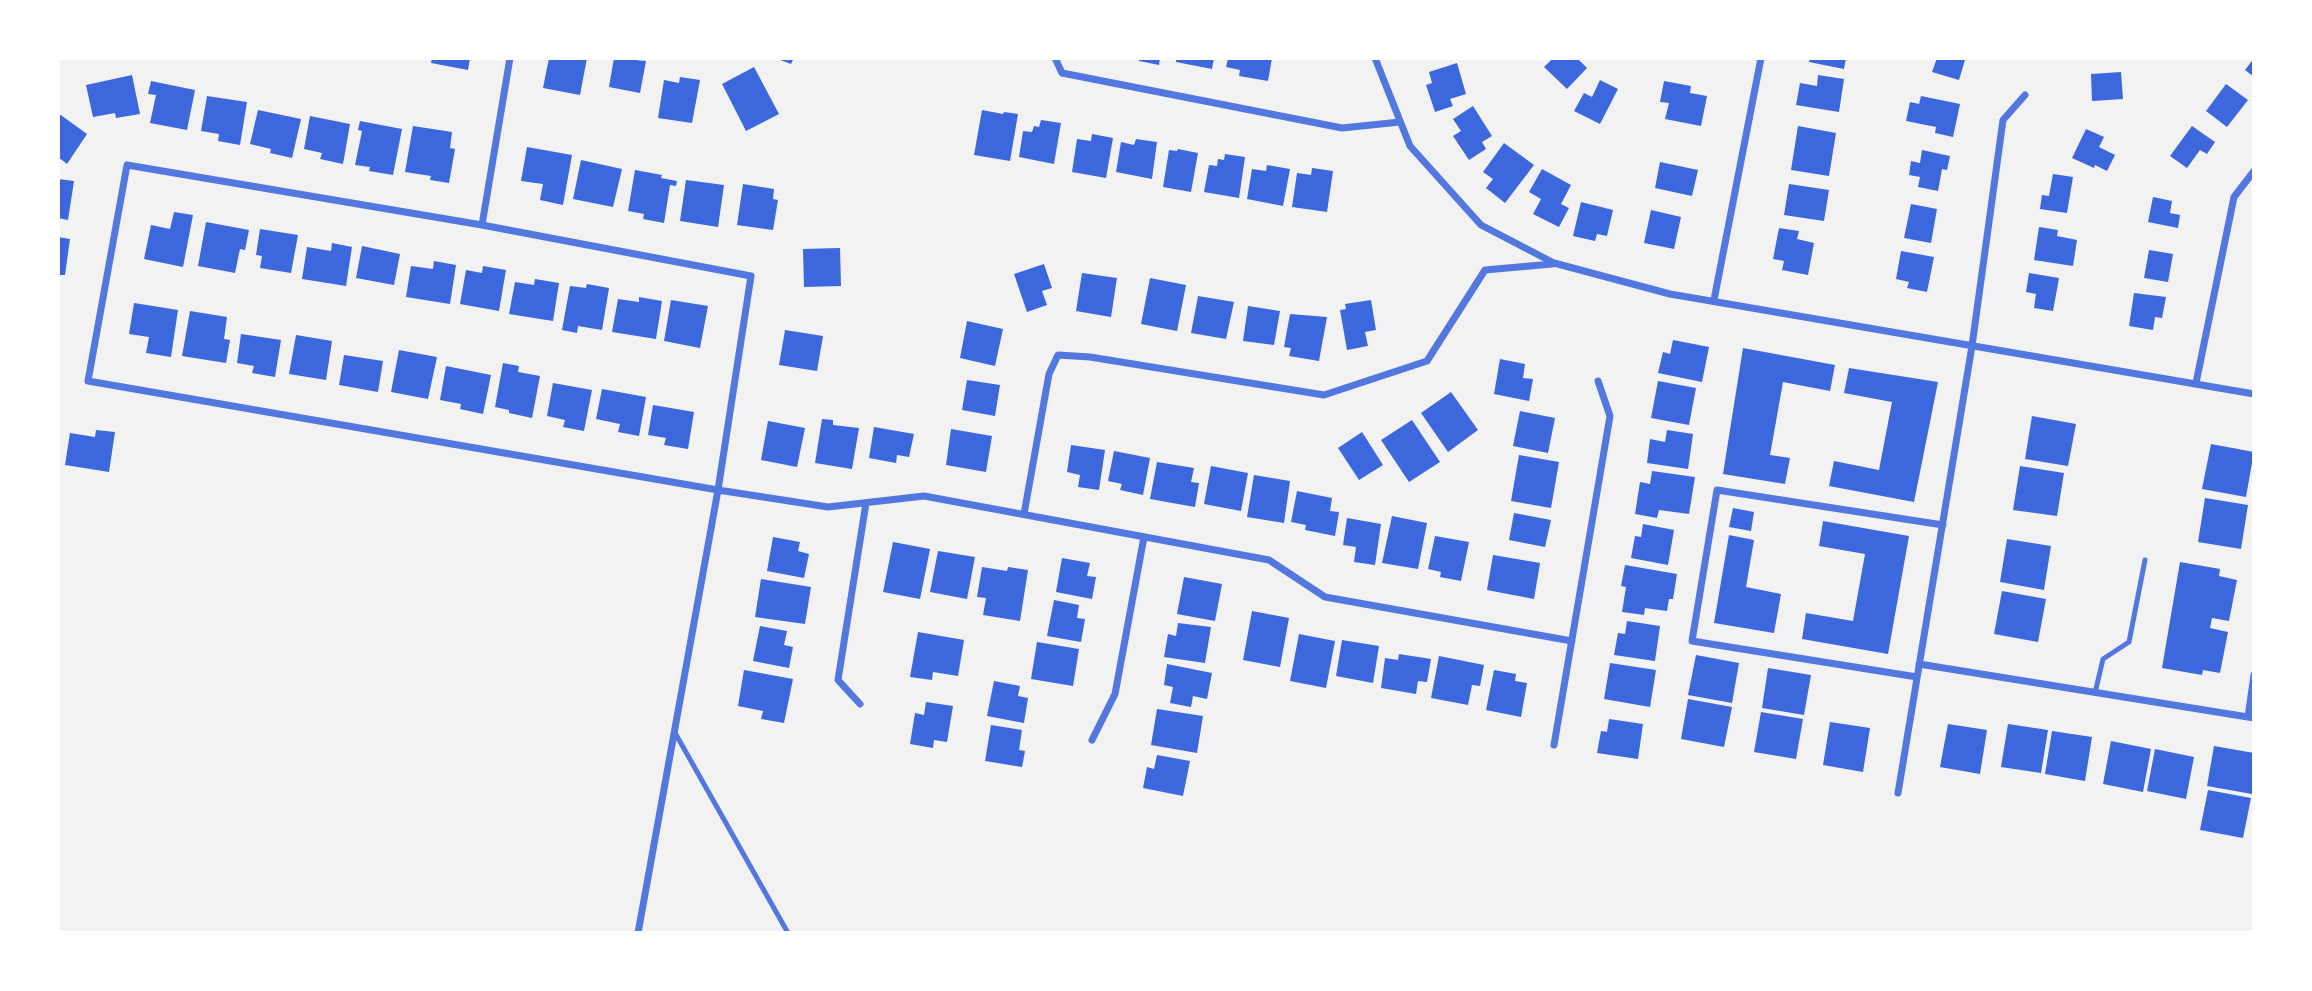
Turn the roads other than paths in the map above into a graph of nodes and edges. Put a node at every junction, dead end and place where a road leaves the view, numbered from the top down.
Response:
1 (510, 58) edge
2 (1055, 58) edge
3 (1375, 58) edge
4 (1761, 58) edge
5 (2025, 95) dead end
6 (1401, 122) junction
7 (2254, 171) edge
8 (481, 225) junction
9 (1554, 263) junction
10 (1714, 300) junction
11 (1972, 346) junction
12 (1598, 381) dead end
13 (2196, 383) junction
14 (2254, 394) edge
15 (718, 490) junction
16 (866, 503) junction
17 (1024, 514) junction
18 (1943, 525) junction
19 (1144, 537) junction
20 (2145, 560) dead end
21 (1573, 641) junction
22 (1919, 664) junction
23 (2254, 675) edge
24 (1917, 677) junction
25 (2095, 693) junction
26 (860, 704) dead end
27 (2251, 718) edge
28 (674, 731) junction
29 (1092, 740) dead end
30 (1554, 745) dead end
31 (1898, 793) dead end
32 (638, 933) edge
33 (788, 933) edge

1 - 8 street
2 - 6 street
3 - 6 street
4 - 10 street
5 - 11 street
6 - 9 street
7 - 13 street
8 - 15 street
8 - 15 street
9 - 10 street
9 - 17 street
10 - 11 street
11 - 13 street
11 - 18 street
12 - 21 street
13 - 14 street
15 - 16 street
15 - 28 street
16 - 17 street
16 - 26 street
17 - 19 street
18 - 22 street
18 - 24 street
19 - 21 street
19 - 29 street
20 - 25 lane
21 - 30 street
22 - 24 street
22 - 25 street
23 - 27 street
24 - 31 street
25 - 27 street
28 - 32 street
28 - 33 lane

